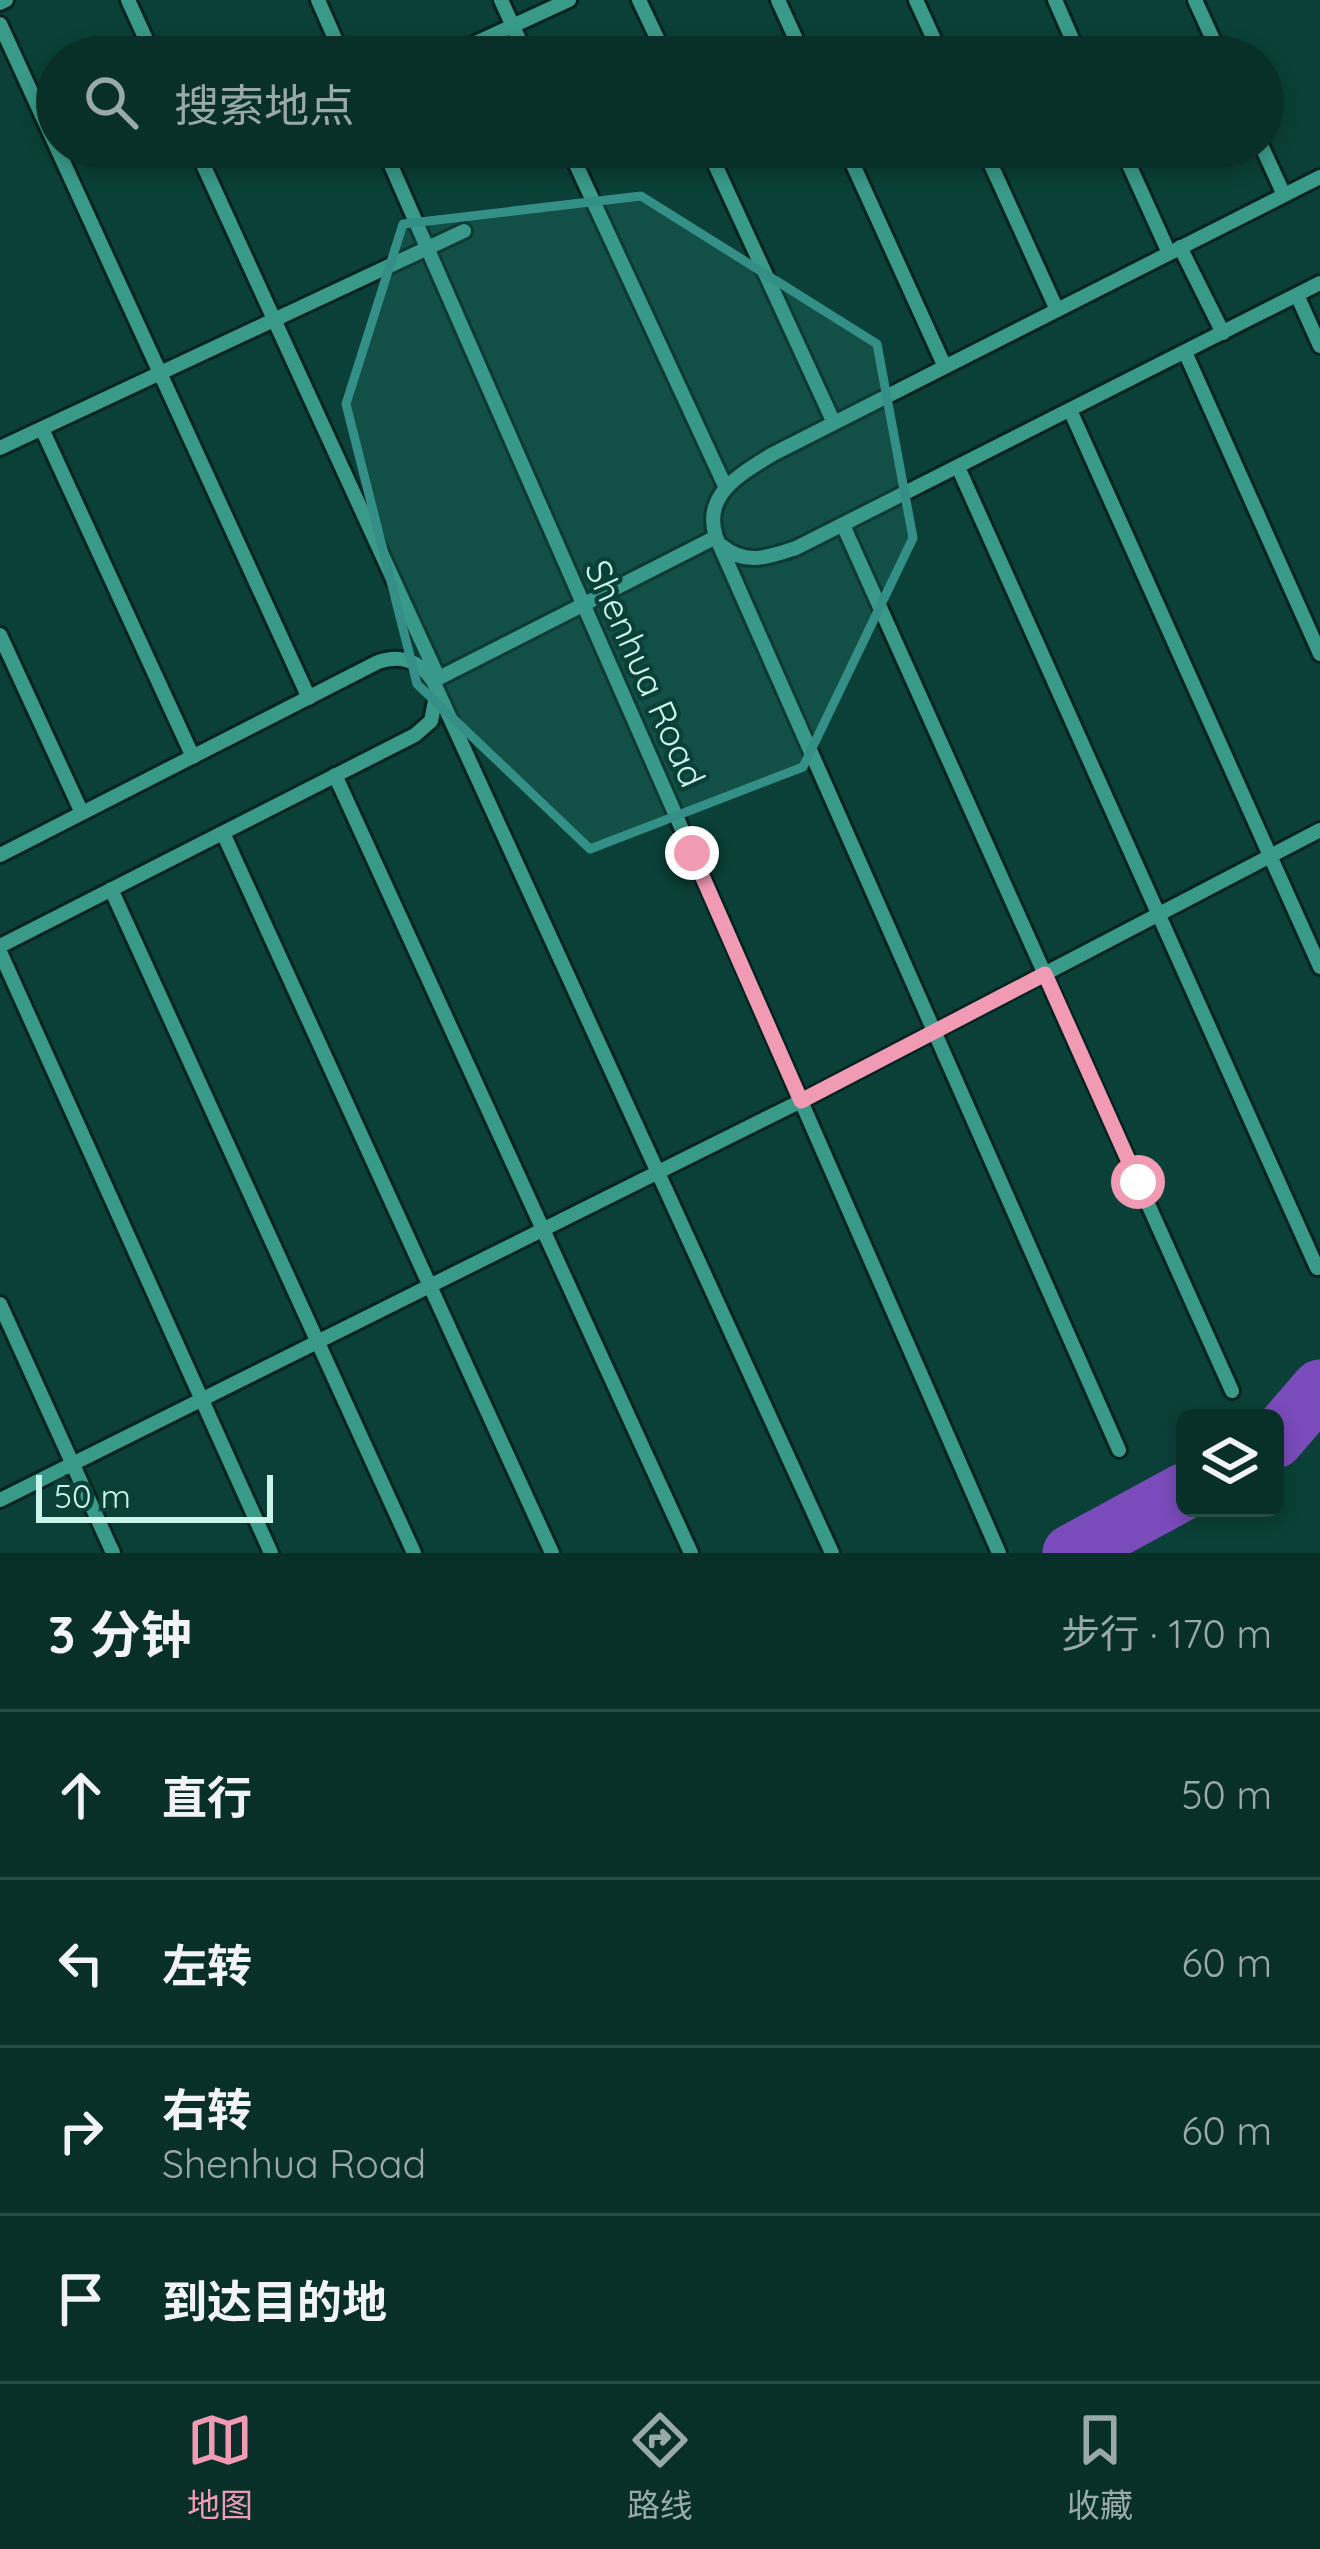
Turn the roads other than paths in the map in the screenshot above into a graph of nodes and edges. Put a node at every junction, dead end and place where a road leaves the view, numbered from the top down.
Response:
1 (128, 0) edge
2 (318, 0) edge
3 (501, 0) edge
4 (569, 0) edge
5 (640, 0) edge
6 (778, 0) edge
7 (916, 0) edge
8 (1054, 0) edge
9 (1195, 0) edge
10 (0, 24) edge
11 (513, 26) junction
12 (144, 36) edge
13 (334, 36) edge
14 (491, 36) edge
15 (518, 36) edge
16 (656, 36) edge
17 (794, 36) edge
18 (932, 36) edge
19 (1070, 36) edge
20 (1211, 36) edge
21 (36, 103) edge
22 (66, 168) edge
23 (205, 168) edge
24 (392, 168) edge
25 (578, 168) edge
26 (717, 168) edge
27 (855, 168) edge
28 (993, 168) edge
29 (1132, 168) edge
30 (1272, 168) edge
31 (1320, 177) edge
32 (1284, 195) junction
33 (464, 231) dead end
34 (427, 248) junction
35 (1175, 250) junction
36 (1320, 284) edge
37 (1297, 295) junction
38 (1057, 310) junction
39 (274, 320) junction
40 (1223, 333) junction
41 (1320, 346) edge
42 (1185, 352) junction
43 (945, 367) junction
44 (160, 373) junction
45 (1070, 410) junction
46 (834, 423) junction
47 (42, 429) junction
48 (0, 448) edge
49 (958, 467) junction
50 (726, 488) junction
51 (843, 525) junction
52 (716, 537) junction
53 (583, 604) junction
54 (0, 635) edge
55 (1320, 654) edge
56 (436, 679) junction
57 (446, 693) dead end
58 (309, 698) junction
59 (193, 757) junction
60 (335, 775) junction
61 (82, 813) junction
62 (1320, 830) edge
63 (223, 832) junction
64 (0, 855) edge
65 (1270, 856) junction
66 (111, 890) junction
67 (1159, 915) junction
68 (0, 949) edge
69 (1320, 968) edge
70 (1045, 974) junction
71 (934, 1032) junction
72 (801, 1101) junction
73 (658, 1173) junction
74 (543, 1230) junction
75 (1317, 1268) dead end
76 (430, 1286) junction
77 (0, 1304) edge
78 (318, 1342) junction
79 (1232, 1391) dead end
80 (202, 1400) junction
81 (1119, 1450) dead end
82 (73, 1464) junction
83 (0, 1500) edge
84 (113, 1553) edge
85 (272, 1553) edge
86 (414, 1553) edge
87 (552, 1553) edge
88 (691, 1553) edge
89 (832, 1553) edge
90 (998, 1553) edge

1 - 12 lane
2 - 13 lane
3 - 11 lane
4 - 11 lane
5 - 16 lane
6 - 17 lane
7 - 18 lane
8 - 19 lane
9 - 20 lane
10 - 21 lane
11 - 14 lane
11 - 15 lane
22 - 44 lane
23 - 39 lane
24 - 34 lane, Shenhua Road
25 - 50 lane
26 - 46 lane
27 - 43 lane
28 - 38 lane
29 - 35 lane
30 - 32 lane
31 - 32 lane
32 - 35 lane
33 - 34 lane
34 - 39 lane
34 - 53 lane, Shenhua Road
35 - 38 lane
35 - 40 lane
36 - 37 lane
37 - 40 lane
37 - 41 lane
38 - 43 lane
39 - 44 lane
39 - 56 lane
40 - 42 lane
42 - 45 lane
42 - 55 lane
43 - 46 lane
44 - 47 lane
44 - 58 lane
45 - 49 lane
45 - 65 lane
46 - 50 lane
47 - 48 lane
47 - 59 lane
49 - 51 lane
49 - 67 lane
50 - 52 lane
51 - 52 lane
51 - 70 lane
52 - 53 lane
52 - 71 lane
53 - 56 lane
53 - 72 lane, Shenhua Road
54 - 61 lane
56 - 57 lane
56 - 58 lane
56 - 60 lane
56 - 73 lane
58 - 59 lane
59 - 61 lane
60 - 63 lane
60 - 74 lane
61 - 64 lane
62 - 65 lane
63 - 66 lane
63 - 76 lane
65 - 67 lane
65 - 69 lane
66 - 68 lane
66 - 78 lane
67 - 70 lane
67 - 75 lane
68 - 80 lane
70 - 71 lane
70 - 79 lane
71 - 72 lane
71 - 81 lane
72 - 73 lane
72 - 90 lane, Shenhua Road
73 - 74 lane
73 - 89 lane
74 - 76 lane
74 - 88 lane
76 - 78 lane
76 - 87 lane
77 - 82 lane
78 - 80 lane
78 - 86 lane
80 - 82 lane
80 - 85 lane
82 - 83 lane
82 - 84 lane

